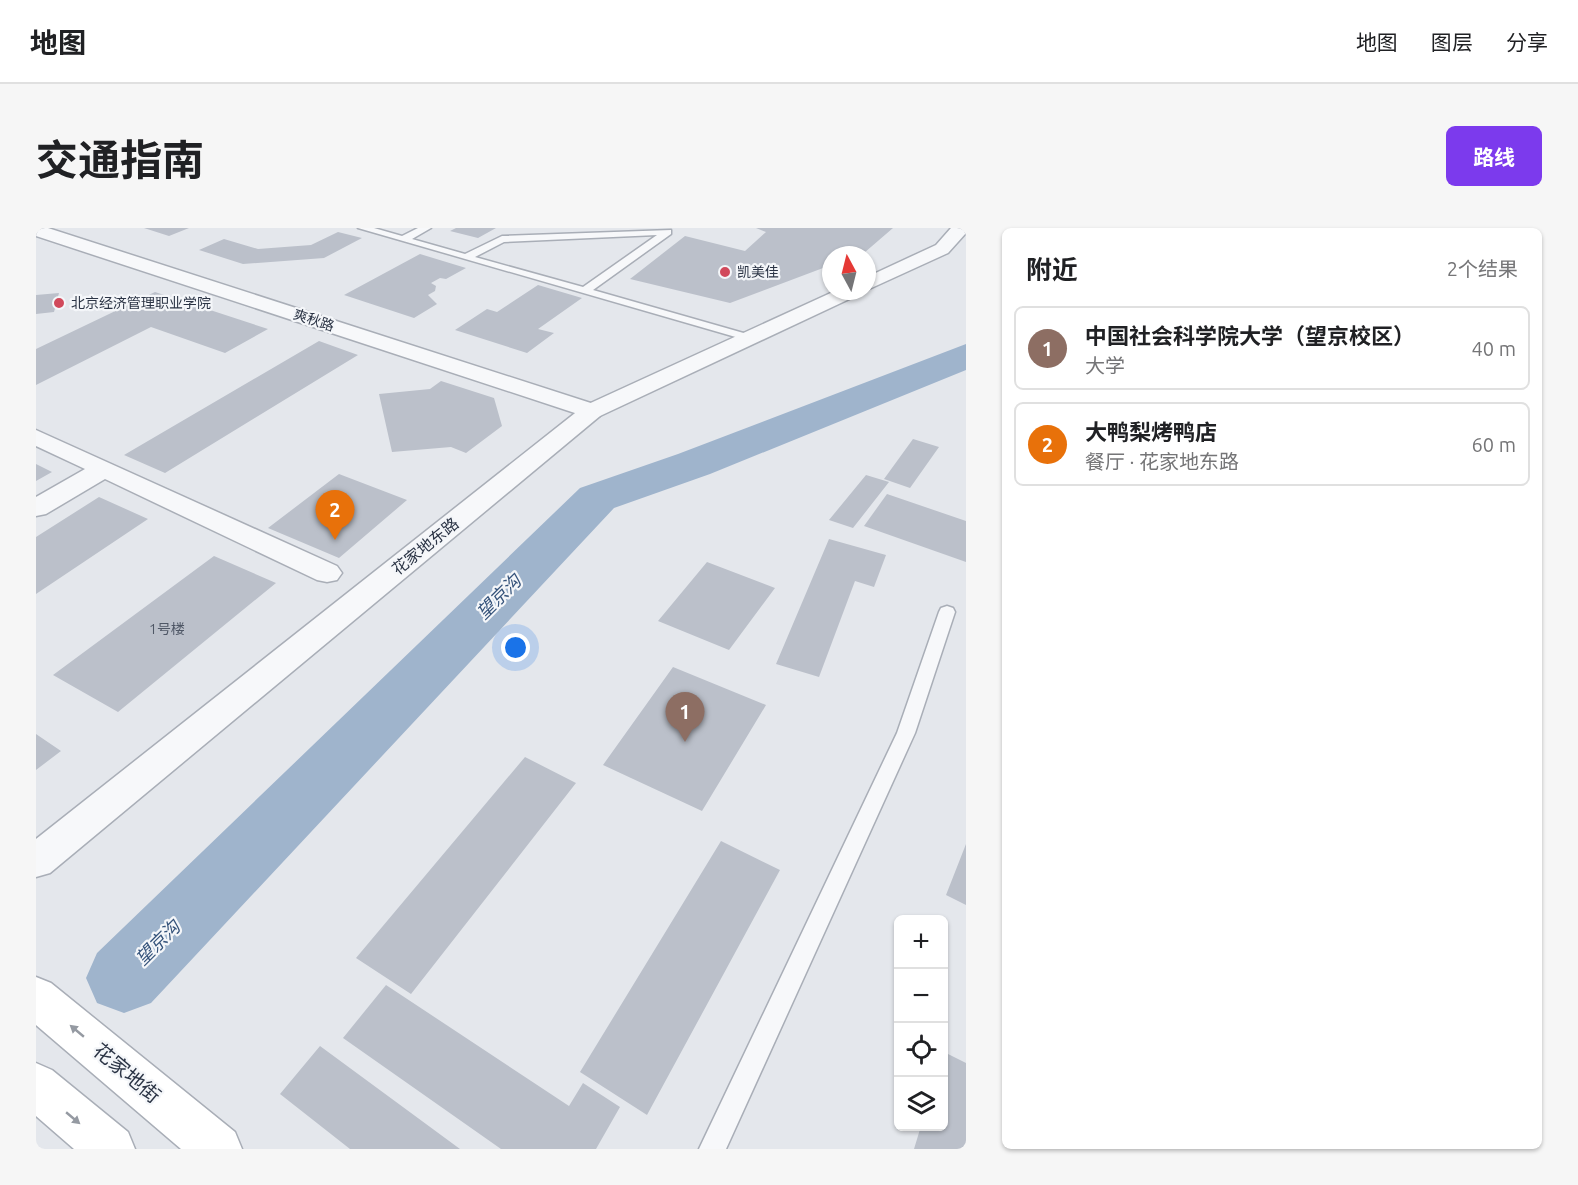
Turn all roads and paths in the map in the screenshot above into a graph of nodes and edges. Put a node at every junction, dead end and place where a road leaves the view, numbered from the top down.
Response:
1 (363, 228) edge
2 (426, 228) edge
3 (961, 228) edge
4 (36, 230) edge
5 (670, 230) edge
6 (552, 232) edge
7 (404, 239) junction
8 (466, 257) junction
9 (876, 280) edge
10 (586, 290) junction
11 (832, 300) edge
12 (750, 338) junction
13 (592, 411) junction
14 (36, 437) edge
15 (104, 469) junction
16 (36, 508) edge
17 (327, 573) dead end
18 (947, 612) dead end
19 (36, 861) edge
20 (36, 997) edge
21 (36, 1086) edge
22 (111, 1149) edge
23 (218, 1149) edge
24 (712, 1149) edge

1 - 7 lane
2 - 7 lane
3 - 9 street
4 - 13 street, 爽秋路
5 - 6 lane
5 - 10 lane
6 - 8 lane
7 - 8 lane
8 - 10 lane
10 - 12 lane
11 - 12 street, 花家地东路
12 - 13 street, 花家地东路
13 - 19 street, 花家地东路
14 - 15 street
15 - 16 street
15 - 17 street
18 - 24 lane
23 -> 20 main road, 花家地街
21 -> 22 main road

